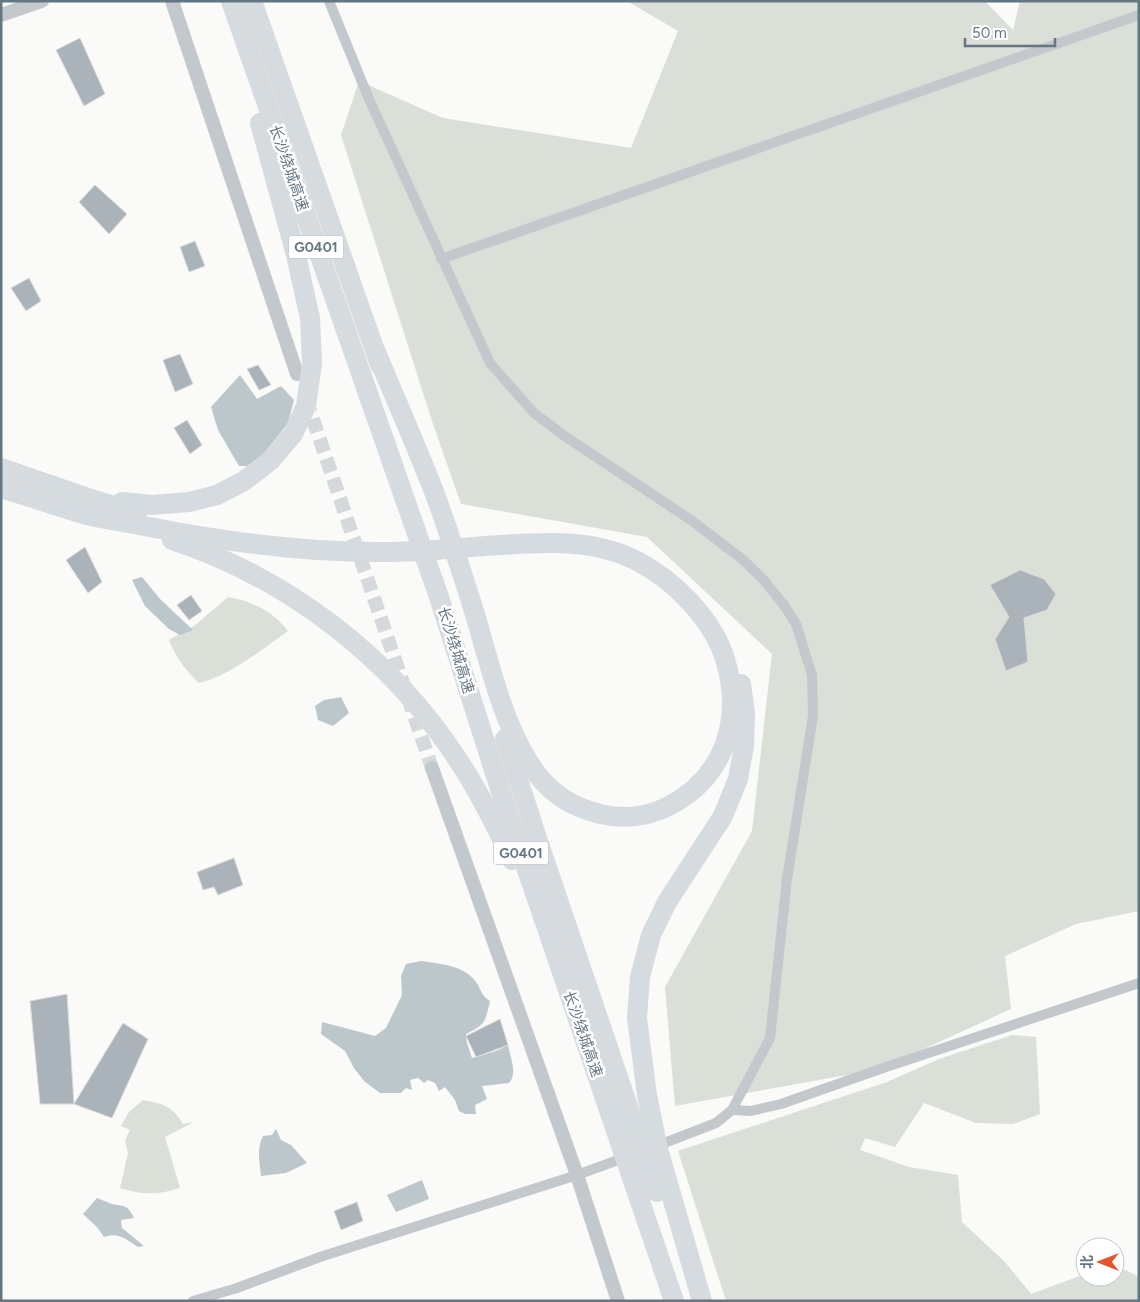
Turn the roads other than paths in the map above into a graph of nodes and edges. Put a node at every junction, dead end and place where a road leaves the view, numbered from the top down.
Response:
1 (42, 1) edge
2 (172, 1) edge
3 (224, 1) edge
4 (231, 1) edge
5 (252, 1) edge
6 (329, 1) edge
7 (1, 15) edge
8 (1139, 15) edge
9 (442, 259) junction
10 (297, 374) dead end
11 (1, 468) edge
12 (1, 488) edge
13 (85, 497) junction
14 (101, 518) junction
15 (465, 596) junction
16 (432, 768) tunnel mouth
17 (1139, 984) edge
18 (611, 1106) junction
19 (732, 1110) junction
20 (577, 1175) junction
21 (678, 1236) junction
22 (193, 1301) edge
23 (618, 1301) edge
24 (674, 1301) edge
25 (694, 1301) edge
26 (702, 1301) edge

1 - 7 street
2 - 10 street
3 - 13 highway
4 - 18 highway, 长沙绕城高速 / G0401
5 - 15 highway, 长沙绕城高速 / G0401
6 - 9 street
8 - 9 street
9 - 19 street
11 - 13 highway
12 - 14 highway
13 - 21 highway
14 - 15 highway
14 - 18 highway
15 - 18 highway, 长沙绕城高速 / G0401
16 - 20 street
17 - 19 street
18 - 21 highway, 长沙绕城高速 / G0401
18 - 24 highway
19 - 20 street
20 - 22 street
20 - 23 street
21 - 25 highway, 长沙绕城高速 / G0401
21 - 26 highway

